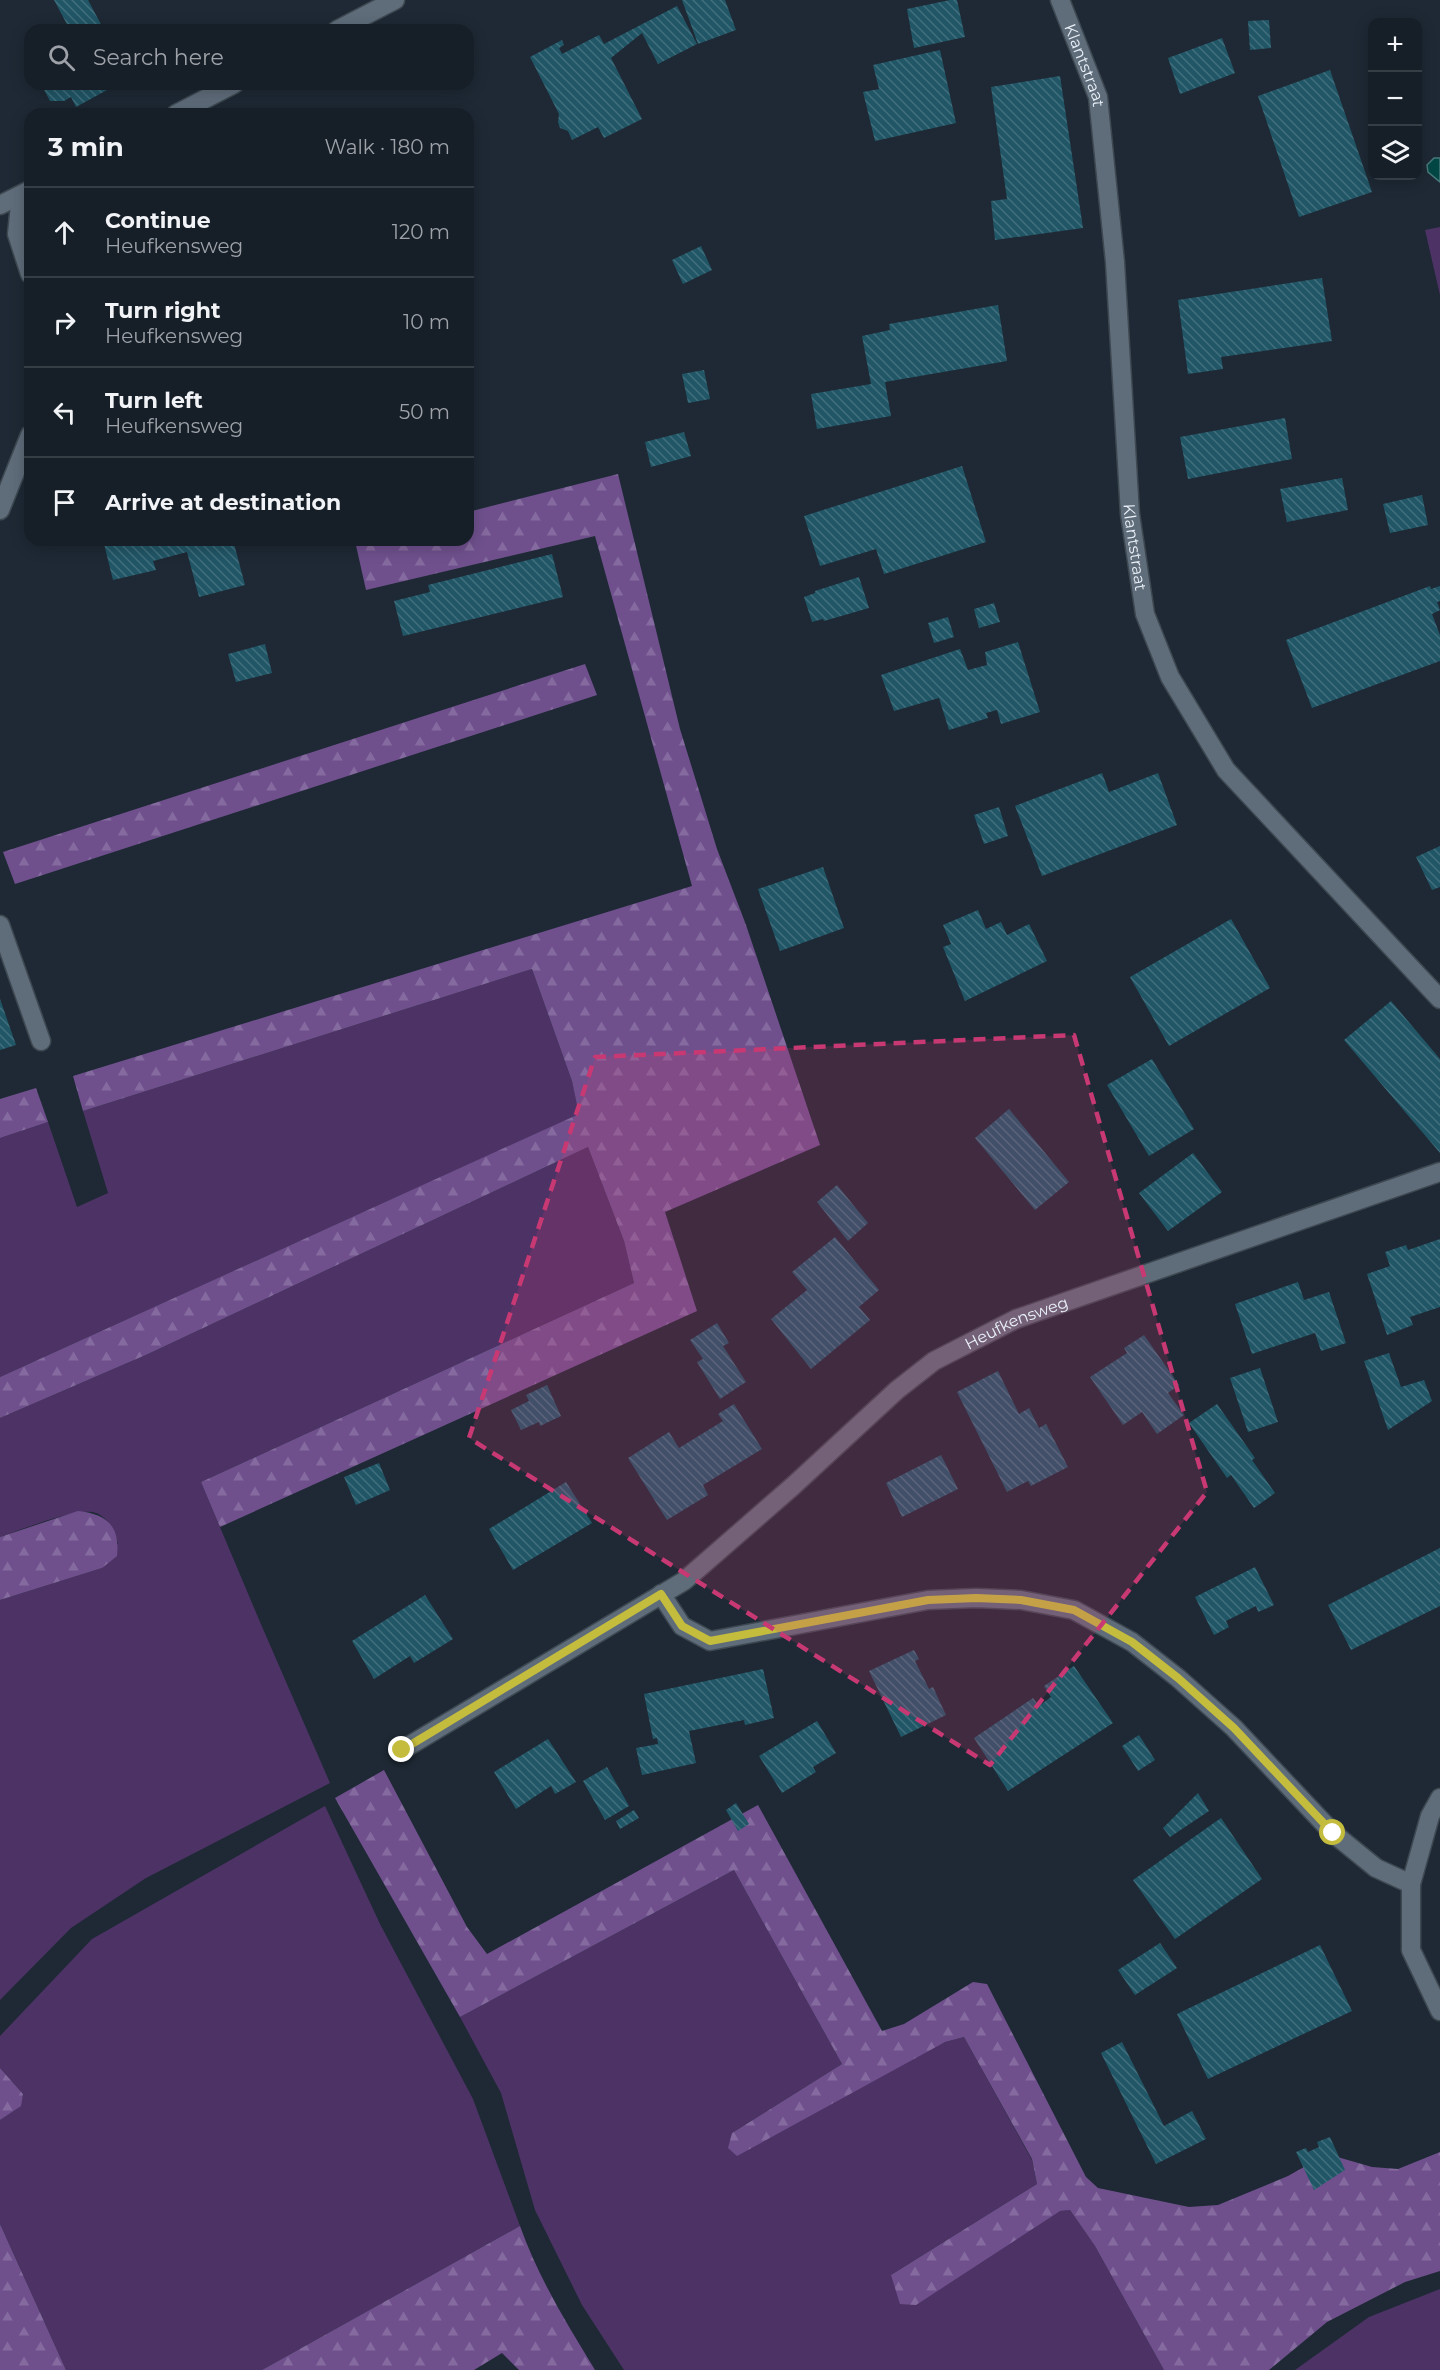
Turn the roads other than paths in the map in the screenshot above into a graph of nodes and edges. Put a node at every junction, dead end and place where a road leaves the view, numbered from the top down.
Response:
1 (395, 0) edge
2 (1060, 0) edge
3 (349, 24) edge
4 (222, 90) edge
5 (188, 108) edge
6 (24, 193) edge
7 (24, 197) edge
8 (0, 205) edge
9 (24, 256) edge
10 (24, 450) edge
11 (0, 510) edge
12 (0, 925) edge
13 (1440, 999) edge
14 (41, 1041) dead end
15 (1440, 1172) edge
16 (661, 1594) junction
17 (402, 1750) dead end
18 (1440, 1798) edge
19 (1411, 1884) junction
20 (1440, 2011) edge

1 - 3 street
2 - 13 street, Klantstraat
4 - 5 street
6 - 8 street
7 - 9 street
10 - 11 street
12 - 14 street
15 - 16 street, Heufkensweg
16 - 17 street, Heufkensweg
16 - 19 street
18 - 19 street
19 - 20 street

